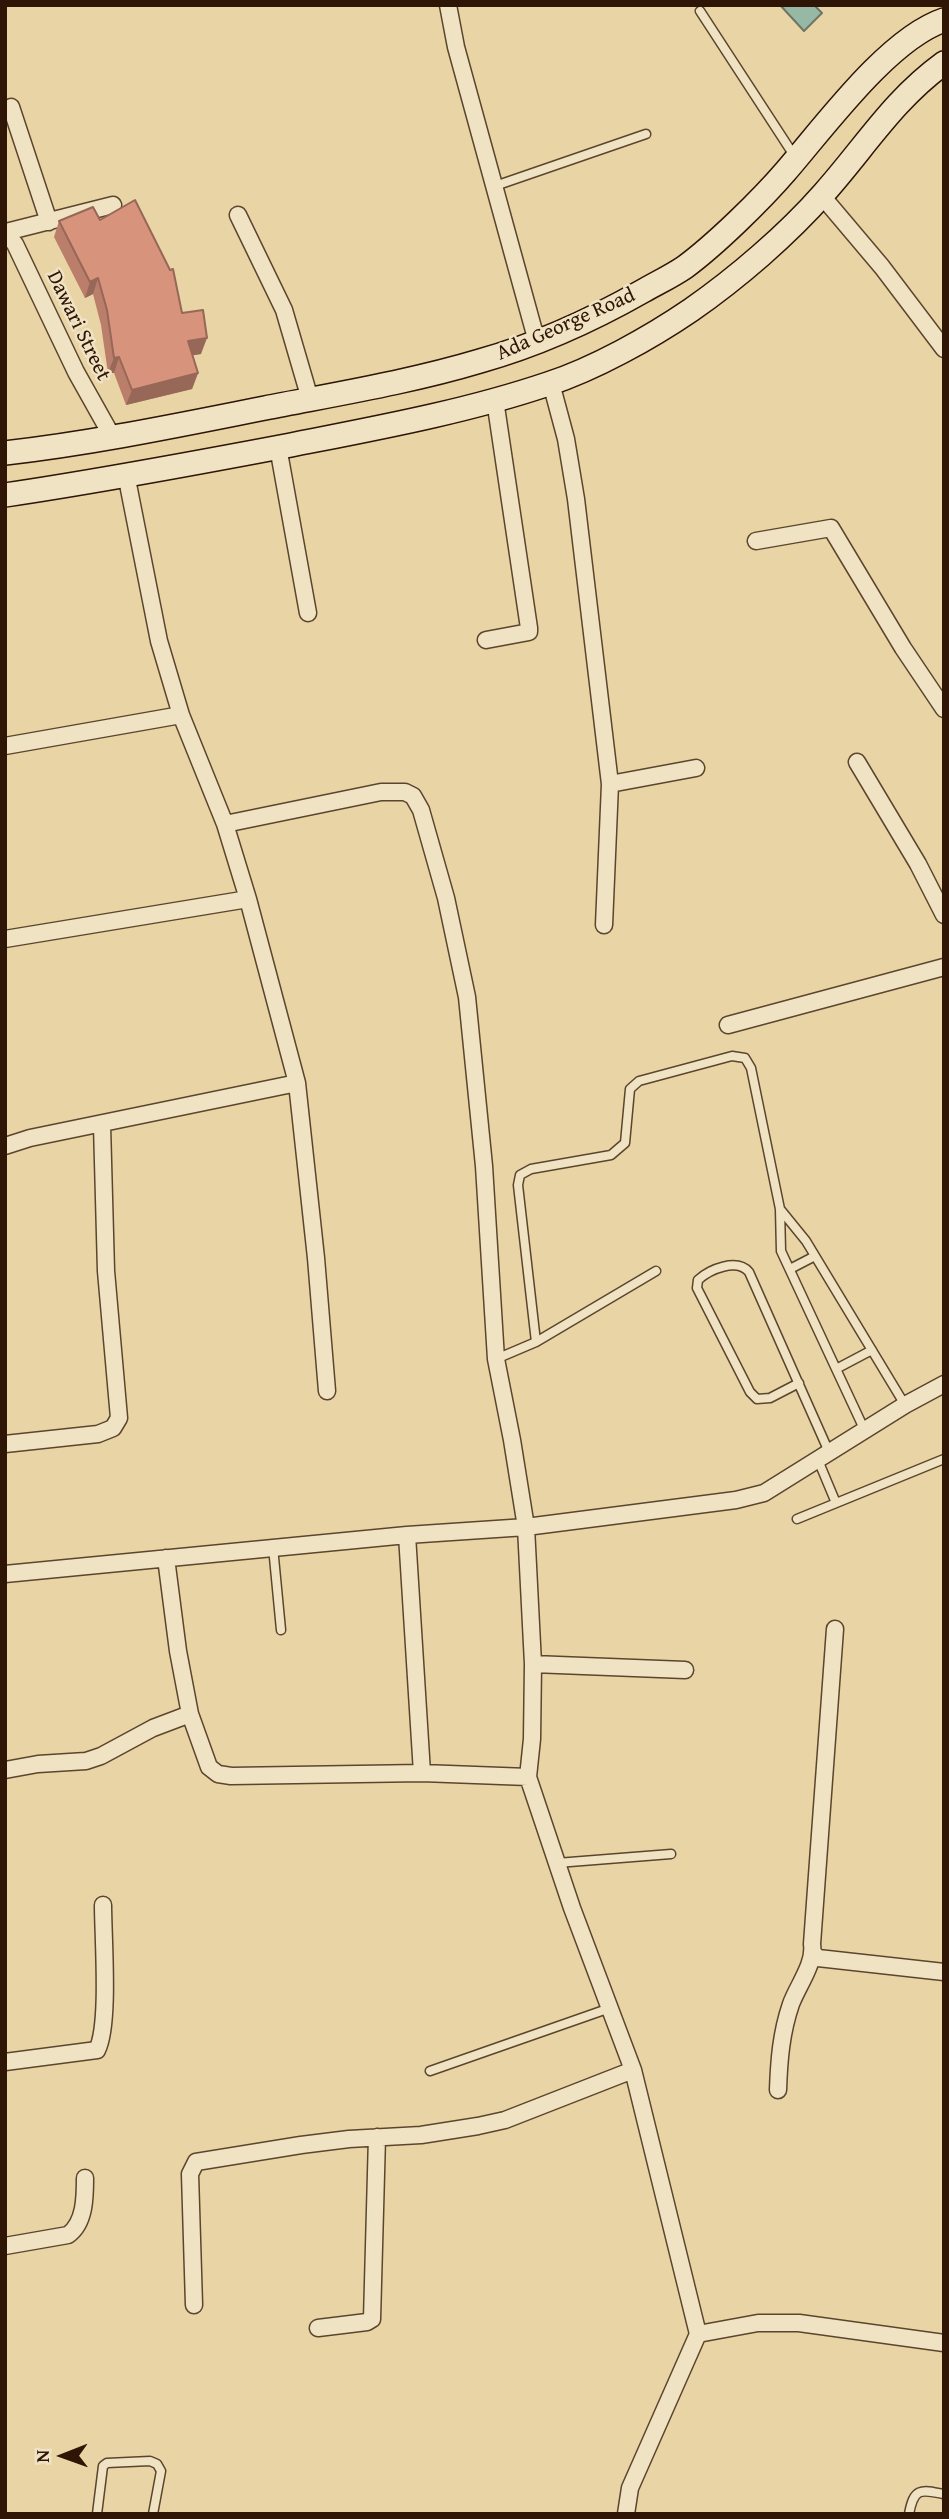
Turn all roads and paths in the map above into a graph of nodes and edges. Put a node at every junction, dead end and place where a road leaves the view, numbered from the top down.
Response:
1 (449, 5) edge
2 (700, 11) dead end
3 (944, 20) edge
4 (944, 64) edge
5 (11, 107) dead end
6 (646, 134) dead end
7 (796, 159) junction
8 (495, 186) junction
9 (822, 196) junction
10 (113, 205) dead end
11 (238, 215) dead end
12 (49, 222) junction
13 (6, 232) edge
14 (537, 342) junction
15 (944, 349) edge
16 (551, 383) junction
17 (310, 399) junction
18 (495, 400) junction
19 (113, 438) junction
20 (278, 447) junction
21 (5, 453) edge
22 (126, 474) junction
23 (5, 495) edge
24 (756, 541) dead end
25 (307, 613) dead end
26 (486, 640) dead end
27 (944, 709) edge
28 (181, 715) junction
29 (5, 746) edge
30 (857, 762) dead end
31 (696, 768) dead end
32 (610, 784) junction
33 (225, 824) junction
34 (248, 899) junction
35 (944, 915) edge
36 (604, 925) dead end
37 (5, 939) edge
38 (944, 967) edge
39 (728, 1025) dead end
40 (297, 1083) junction
41 (103, 1125) junction
42 (5, 1146) edge
43 (780, 1209) junction
44 (815, 1256) junction
45 (790, 1269) junction
46 (656, 1272) dead end
47 (536, 1342) junction
48 (872, 1350) junction
49 (496, 1359) junction
50 (836, 1369) junction
51 (799, 1383) junction
52 (943, 1388) edge
53 (327, 1391) dead end
54 (905, 1405) junction
55 (865, 1431) junction
56 (5, 1444) edge
57 (824, 1457) junction
58 (944, 1459) edge
59 (836, 1503) junction
60 (797, 1519) dead end
61 (526, 1527) junction
62 (407, 1535) junction
63 (273, 1548) junction
64 (166, 1558) junction
65 (5, 1574) edge
66 (835, 1629) dead end
67 (281, 1630) dead end
68 (533, 1664) junction
69 (685, 1670) dead end
70 (190, 1714) junction
71 (5, 1770) edge
72 (422, 1773) junction
73 (528, 1777) junction
74 (671, 1854) dead end
75 (557, 1863) junction
76 (103, 1905) dead end
77 (813, 1953) junction
78 (944, 1972) edge
79 (610, 2008) junction
80 (5, 2062) edge
81 (633, 2070) junction
82 (430, 2071) dead end
83 (778, 2091) dead end
84 (377, 2137) junction
85 (85, 2178) dead end
86 (5, 2246) edge
87 (194, 2305) dead end
88 (318, 2328) dead end
89 (698, 2334) junction
90 (944, 2343) edge
91 (944, 2494) edge
92 (97, 2514) edge
93 (153, 2514) edge
94 (626, 2514) edge
95 (909, 2514) edge

1 - 8 street
2 - 7 lane
3 - 7 main road, Ada George Road
4 - 9 main road, Ada George Road
5 - 12 street
6 - 8 lane
7 - 14 main road, Ada George Road
8 - 14 street
9 - 15 street
9 - 16 main road, Ada George Road
10 - 12 street
11 - 17 street
12 - 13 street
13 - 19 street, Dawari Street
14 - 17 main road, Ada George Road
16 - 18 main road, Ada George Road
16 - 32 street
17 - 19 main road, Ada George Road
18 - 20 main road, Ada George Road
18 - 26 street
19 - 21 main road, Ada George Road
20 - 22 main road, Ada George Road
20 - 25 street
22 - 23 main road, Ada George Road
22 - 28 street
24 - 27 street
28 - 29 street
28 - 33 street
30 - 35 street
31 - 32 street
32 - 36 street
33 - 34 street
33 - 49 street
34 - 37 street
34 - 40 street
38 - 39 street
40 - 41 street
40 - 53 street
41 - 42 street
41 - 56 street
43 - 44 lane
43 - 45 lane
43 - 47 lane
44 - 45 lane
44 - 48 lane
45 - 50 lane
46 - 47 lane
47 - 49 lane
48 - 50 lane
48 - 54 lane
49 - 61 street
50 - 55 lane
51 - 51 lane
51 - 57 lane
52 - 54 street
54 - 55 street
55 - 57 street
57 - 59 lane
57 - 61 street
58 - 59 lane
59 - 60 lane
61 - 62 street
61 - 68 street
62 - 63 street
62 - 72 street
63 - 64 street
63 - 67 lane
64 - 65 street
64 - 70 street
66 - 77 street
68 - 69 street
68 - 73 street
70 - 71 street
70 - 72 street
72 - 73 street
73 - 75 street
74 - 75 lane
75 - 79 street
76 - 80 street
77 - 78 street
77 - 83 street
79 - 81 street
79 - 82 lane
81 - 84 street
81 - 89 street
84 - 87 street
84 - 88 street
85 - 86 street
89 - 90 street
89 - 94 street
91 - 95 lane
92 - 93 lane

